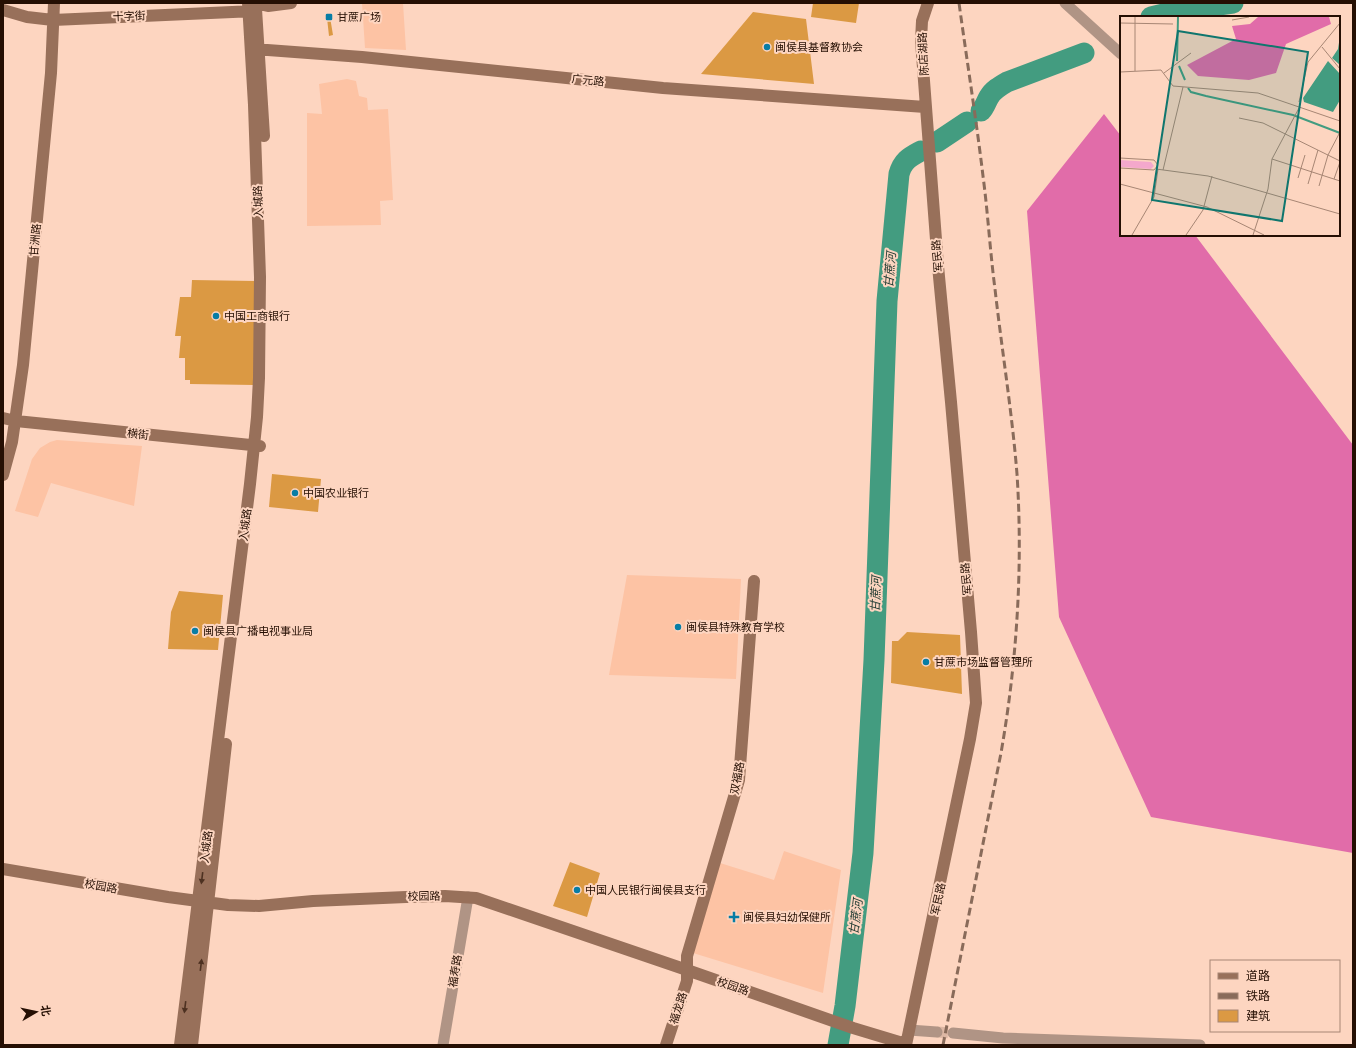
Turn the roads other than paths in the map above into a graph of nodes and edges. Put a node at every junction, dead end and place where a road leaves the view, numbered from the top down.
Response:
1 (54, 3) edge
2 (291, 3) edge
3 (928, 3) edge
4 (1066, 3) edge
5 (253, 6) edge
6 (3, 10) edge
7 (53, 20) junction
8 (255, 50) junction
9 (1120, 53) edge
10 (925, 107) junction
11 (3, 411) edge
12 (3, 418) edge
13 (16, 421) junction
14 (257, 446) junction
15 (3, 475) edge
16 (754, 581) dead end
17 (3, 869) edge
18 (468, 897) junction
19 (204, 902) junction
20 (687, 970) junction
21 (909, 1030) junction
22 (937, 1032) tunnel mouth
23 (953, 1033) tunnel mouth
24 (180, 1045) edge
25 (192, 1045) edge
26 (443, 1045) edge
27 (666, 1045) edge
28 (906, 1045) edge
29 (1200, 1045) edge

1 - 7 street, 甘洲路
2 - 5 street, 十字街
3 - 10 street, 陈店湖路
4 - 9 street
5 - 7 street, 十字街
5 - 8 street, 入城路
6 - 7 street, 十字街
7 - 13 street, 甘洲路
8 - 10 street, 广元路
8 - 14 street, 入城路
10 - 21 street, 军民路
11 - 13 street
12 - 13 street, 横街
13 - 14 street, 横街
13 - 15 street, 甘洲路
14 - 19 street, 入城路
16 - 20 street, 双福路
17 - 19 street, 校园路
18 - 19 street, 校园路
18 - 20 street, 校园路
18 - 26 street, 福寿路
19 -> 24 street, 入城路
25 -> 19 street, 入城路
20 - 27 street, 福龙路
20 - 28 street, 校园路
21 - 22 street
21 - 28 street, 军民路
23 - 29 street

